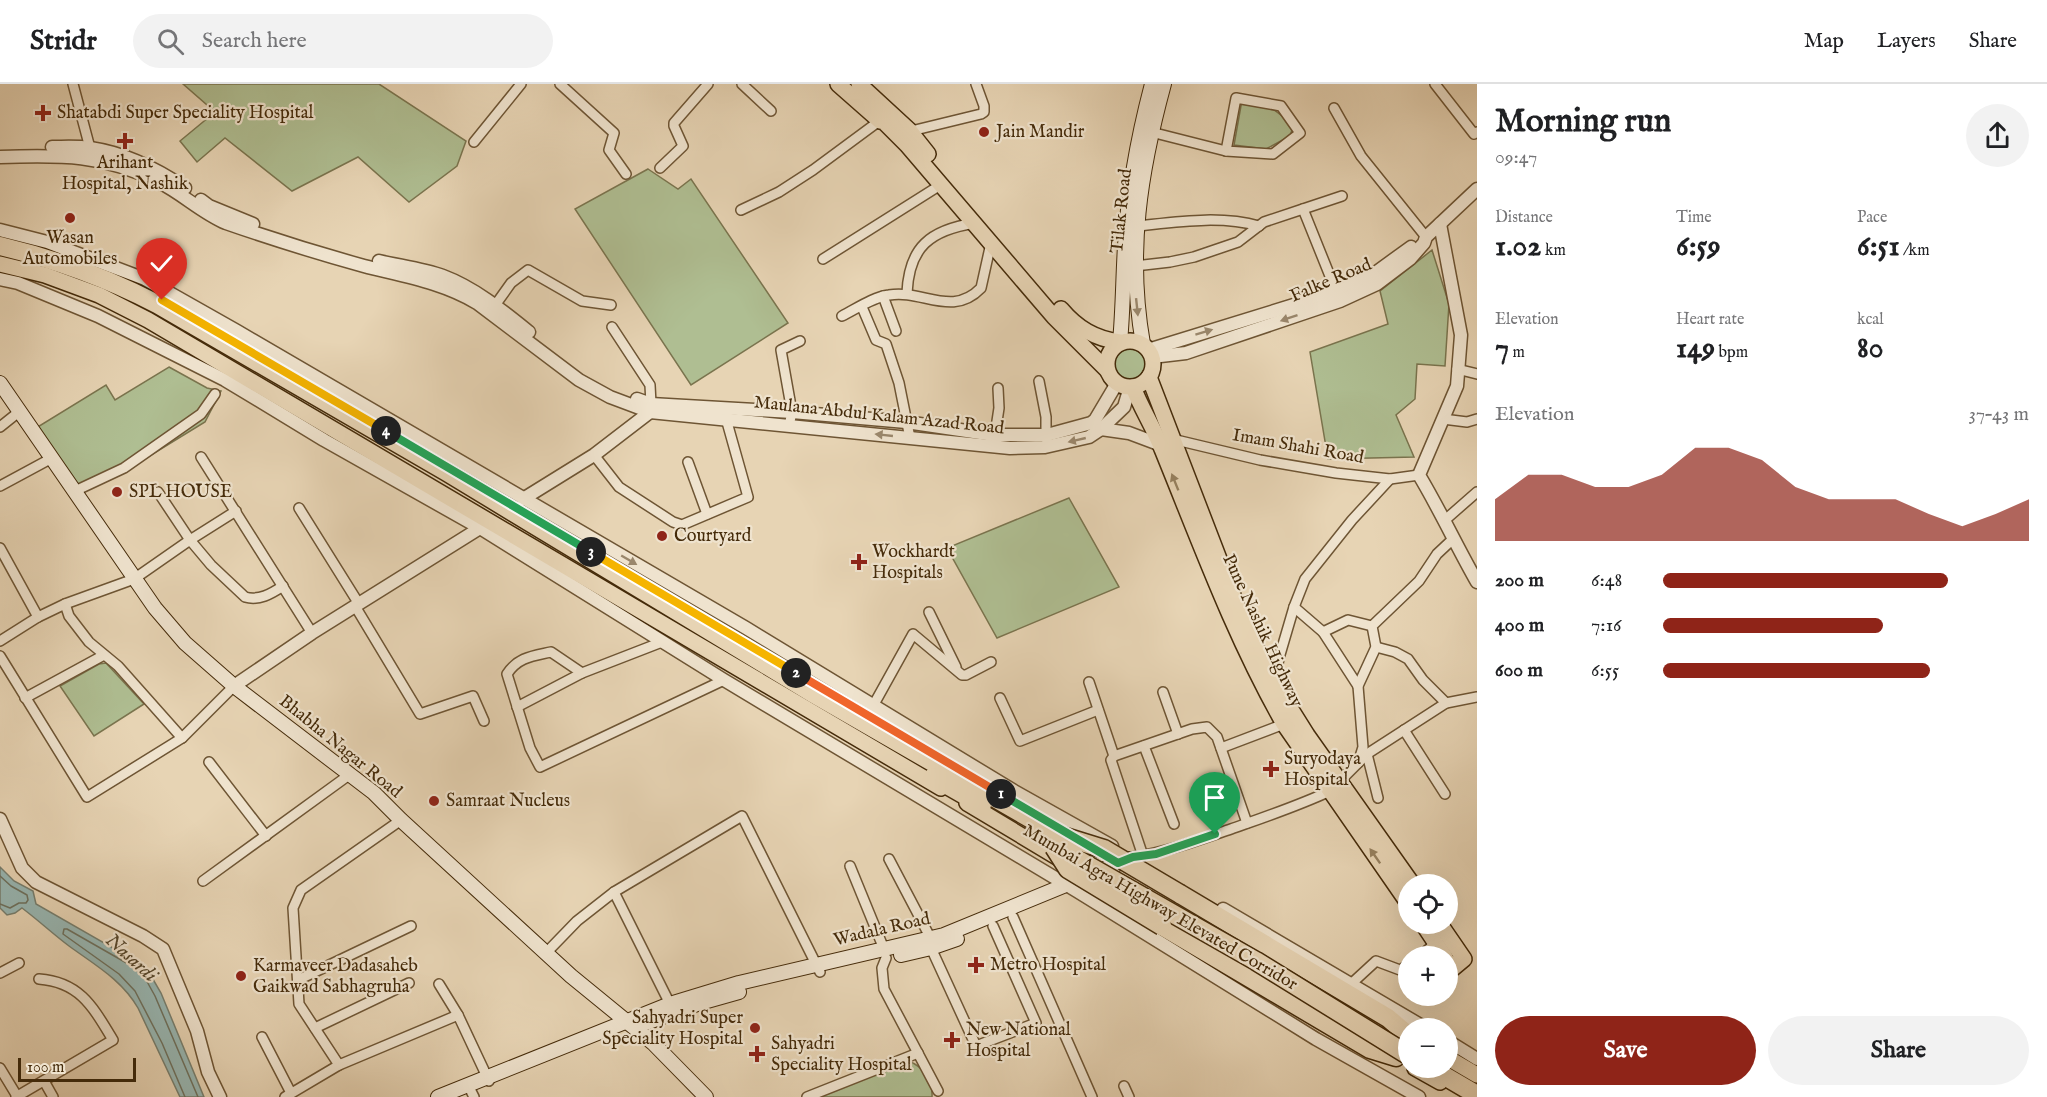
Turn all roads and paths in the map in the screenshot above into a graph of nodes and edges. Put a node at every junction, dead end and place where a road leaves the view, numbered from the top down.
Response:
1 (73, 84) edge
2 (521, 84) edge
3 (560, 84) edge
4 (708, 84) edge
5 (742, 84) edge
6 (838, 84) edge
7 (859, 84) edge
8 (976, 84) edge
9 (1152, 84) edge
10 (1164, 84) edge
11 (1435, 84) edge
12 (1334, 108) dead end
13 (771, 111) dead end
14 (884, 116) junction
15 (1151, 132) junction
16 (1477, 132) edge
17 (904, 134) junction
18 (474, 142) dead end
19 (0, 149) edge
20 (1226, 151) junction
21 (88, 152) junction
22 (0, 157) edge
23 (660, 168) dead end
24 (626, 174) dead end
25 (942, 184) junction
26 (1477, 189) edge
27 (1342, 196) dead end
28 (1303, 208) junction
29 (741, 210) dead end
30 (975, 223) junction
31 (1440, 224) junction
32 (1137, 226) junction
33 (1259, 226) junction
34 (0, 230) edge
35 (1426, 237) junction
36 (0, 240) edge
37 (991, 242) junction
38 (0, 246) edge
39 (0, 257) edge
40 (823, 259) dead end
41 (0, 264) edge
42 (1135, 266) junction
43 (0, 279) edge
44 (907, 293) junction
45 (884, 296) junction
46 (1338, 296) junction
47 (611, 305) dead end
48 (862, 307) junction
49 (492, 309) junction
50 (842, 316) dead end
51 (612, 327) dead end
52 (896, 331) dead end
53 (800, 341) dead end
54 (1120, 342) junction
55 (1148, 350) junction
56 (1457, 369) junction
57 (1477, 374) edge
58 (1149, 377) junction
59 (1039, 381) dead end
60 (1122, 382) junction
61 (0, 383) edge
62 (998, 388) dead end
63 (215, 394) dead end
64 (651, 408) junction
65 (20, 411) junction
66 (792, 412) junction
67 (725, 413) junction
68 (1443, 419) junction
69 (1477, 419) edge
70 (906, 422) junction
71 (789, 426) junction
72 (0, 427) edge
73 (1101, 429) junction
74 (910, 438) junction
75 (994, 441) junction
76 (1046, 441) junction
77 (1166, 442) junction
78 (594, 455) junction
79 (201, 457) dead end
80 (52, 458) junction
81 (688, 462) dead end
82 (1419, 475) junction
83 (1390, 479) junction
84 (0, 486) edge
85 (75, 491) junction
86 (158, 492) dead end
87 (1477, 492) edge
88 (524, 499) junction
89 (299, 508) dead end
90 (236, 511) junction
91 (707, 514) junction
92 (1445, 520) junction
93 (480, 528) junction
94 (1452, 539) junction
95 (190, 540) junction
96 (0, 548) edge
97 (134, 579) junction
98 (1477, 582) edge
99 (283, 586) junction
100 (65, 604) junction
101 (357, 605) junction
102 (1294, 607) junction
103 (929, 612) dead end
104 (38, 617) junction
105 (1372, 626) junction
106 (1323, 632) junction
107 (312, 633) junction
108 (0, 641) edge
109 (662, 642) junction
110 (1376, 647) junction
111 (104, 655) junction
112 (0, 656) edge
113 (992, 662) dead end
114 (959, 672) junction
115 (582, 673) junction
116 (724, 680) junction
117 (1089, 682) dead end
118 (1275, 684) junction
119 (234, 686) junction
120 (1358, 686) junction
121 (1163, 692) dead end
122 (1477, 697) edge
123 (25, 698) junction
124 (1000, 698) dead end
125 (1446, 703) junction
126 (873, 706) junction
127 (517, 707) junction
128 (1098, 710) junction
129 (484, 721) dead end
130 (1284, 724) junction
131 (1404, 730) junction
132 (1178, 734) junction
133 (182, 738) junction
134 (1144, 746) junction
135 (1221, 748) junction
136 (1367, 754) junction
137 (1114, 756) junction
138 (209, 762) dead end
139 (1358, 763) junction
140 (349, 775) junction
141 (1335, 786) junction
142 (1445, 794) dead end
143 (1378, 798) dead end
144 (0, 819) edge
145 (401, 820) junction
146 (1247, 823) junction
147 (1174, 824) dead end
148 (266, 836) junction
149 (1056, 840) junction
150 (889, 859) dead end
151 (1133, 861) junction
152 (850, 866) dead end
153 (1404, 874) edge
154 (1094, 878) junction
155 (203, 881) dead end
156 (1398, 887) edge
157 (1072, 888) junction
158 (614, 892) junction
159 (1014, 917) junction
160 (411, 926) dead end
161 (993, 926) junction
162 (1430, 934) edge
163 (931, 943) junction
164 (1436, 943) junction
165 (1432, 946) edge
166 (1438, 946) edge
167 (1458, 950) edge
168 (546, 953) junction
169 (885, 954) junction
170 (1458, 960) edge
171 (18, 963) dead end
172 (818, 968) junction
173 (1398, 968) edge
174 (0, 973) edge
175 (39, 979) dead end
176 (298, 980) junction
177 (409, 983) dead end
178 (439, 984) dead end
179 (1351, 984) junction
180 (670, 1004) junction
181 (458, 1015) junction
182 (1408, 1018) edge
183 (629, 1024) junction
184 (1398, 1026) edge
185 (315, 1028) junction
186 (1398, 1029) edge
187 (1398, 1035) edge
188 (262, 1037) dead end
189 (1458, 1047) edge
190 (918, 1053) junction
191 (1398, 1055) edge
192 (1398, 1055) edge
193 (1398, 1057) edge
194 (1477, 1059) edge
195 (1458, 1064) edge
196 (339, 1065) junction
197 (0, 1068) edge
198 (1458, 1070) edge
199 (1477, 1075) edge
200 (1433, 1078) edge
201 (1448, 1078) edge
202 (488, 1080) junction
203 (44, 1081) junction
204 (1477, 1081) edge
205 (1124, 1086) dead end
206 (938, 1091) dead end
207 (473, 1094) edge
208 (288, 1095) edge
209 (1477, 1095) edge
210 (1414, 1096) edge
211 (17, 1097) edge
212 (53, 1097) edge
213 (220, 1097) edge
214 (438, 1097) edge
215 (457, 1097) edge
216 (706, 1097) edge
217 (807, 1097) edge
218 (1092, 1097) edge
219 (1129, 1097) edge
220 (1466, 1097) edge

1 - 21 street
2 - 18 street
3 - 24 street
4 - 23 street
5 - 13 street
6 - 14 main road
7 - 14 main road
8 - 17 street
9 - 54 main road, Tilak Road
10 - 15 main road, Tilak Road
11 - 16 street
12 - 35 street
14 - 17 main road
14 - 29 street
15 - 20 street
15 - 32 main road, Tilak Road
17 - 25 main road
17 - 54 main road
19 - 21 street
20 - 20 street
21 - 22 street, Maulana Abdul Kalam Azad Road
21 - 49 street, Maulana Abdul Kalam Azad Road
25 - 30 main road
25 - 40 street
26 - 31 street, Falke Road
27 - 28 street
28 - 33 street
28 - 46 street
30 - 37 main road
30 - 44 street
31 - 35 street, Falke Road
31 - 56 street
32 - 33 street
32 - 42 main road, Tilak Road
33 - 42 street
34 - 88 street
35 - 46 street, Falke Road
36 - 151 main road
37 - 44 street
37 - 60 main road
38 - 149 highway, Mumbai Agra Highway Elevated Corridor
39 - 149 highway, Mumbai Agra Highway Elevated Corridor
41 - 154 main road
42 -> 55 main road, Tilak Road
43 - 93 street
44 - 45 street
45 - 48 street
45 - 52 street
46 - 55 street, Falke Road
47 - 49 street
48 - 50 street
48 - 70 street
49 - 64 street, Maulana Abdul Kalam Azad Road
51 - 64 street
53 - 66 street
54 - 55 main road
54 - 60 main road
55 - 58 main road
56 - 57 street
56 - 68 street
58 - 60 main road
58 - 77 main road
59 - 76 street
60 - 73 street, Maulana Abdul Kalam Azad Road
60 - 76 street
60 - 77 main road, Pune Nashik Highway
61 - 65 main road, Bhabha Nagar Road
62 - 75 street
63 - 85 street
64 - 67 street, Maulana Abdul Kalam Azad Road
64 - 78 street
65 - 72 street
65 - 80 main road, Bhabha Nagar Road
66 - 67 street
66 - 70 street
66 - 71 street
67 - 71 street, Maulana Abdul Kalam Azad Road
67 - 91 street
68 - 69 street
68 - 82 street
70 - 74 street
70 - 75 street
74 -> 71 street, Maulana Abdul Kalam Azad Road
73 -> 76 street, Maulana Abdul Kalam Azad Road
73 - 77 street
74 - 75 street, Maulana Abdul Kalam Azad Road
75 - 76 street, Maulana Abdul Kalam Azad Road
77 - 83 street, Imam Shahi Road
77 - 118 main road
130 -> 77 main road, Pune Nashik Highway
78 - 88 street
78 - 91 street
79 - 90 street
80 - 84 street
80 - 85 main road, Bhabha Nagar Road
81 - 91 street
82 - 83 street, Imam Shahi Road
82 - 92 street
83 - 102 street
85 - 97 main road, Bhabha Nagar Road
86 - 95 street
87 - 92 street
88 -> 126 street
89 - 101 street
90 - 95 street
90 - 99 street
92 - 94 street
93 - 101 street
93 - 109 street
94 - 98 street
94 - 105 street
95 - 97 street
95 - 99 street
96 - 104 street
97 - 100 street
97 - 119 main road, Bhabha Nagar Road
99 - 107 street
100 - 104 street
100 - 111 street
101 - 107 street
101 - 129 street
102 - 106 street
102 - 118 street
103 - 114 street
104 - 108 street
105 - 106 street
105 - 110 street
106 - 120 street
107 - 119 street
109 - 115 street
109 - 116 street
110 - 120 street
110 - 125 street
111 - 123 street
111 - 133 street
112 - 123 street
113 - 114 street
114 - 126 street
115 - 127 street
115 - 127 street
116 - 127 street
116 - 157 street
117 - 128 street
118 - 141 main road
119 - 133 street
119 - 140 main road, Bhabha Nagar Road
120 - 139 street
121 - 132 street
122 - 125 street
123 - 133 street
124 - 128 street
125 - 131 street
126 - 151 street
128 - 137 street
130 - 135 street
130 - 141 main road, Pune Nashik Highway
131 - 136 street
131 - 142 street
132 - 134 street
132 - 135 street
134 - 137 street
134 - 147 street
135 - 146 street
136 - 139 street
136 - 143 street
137 - 151 street
138 - 148 street
139 - 141 street
140 - 145 main road, Bhabha Nagar Road
140 - 148 street
141 - 146 street
141 - 153 main road
156 -> 141 main road, Pune Nashik Highway
144 - 213 street
145 - 168 main road, Bhabha Nagar Road
145 - 176 street
146 - 151 street
148 - 155 street
149 - 184 highway, bridge
149 - 187 highway, Mumbai Agra Highway Elevated Corridor, bridge
149 - 191 highway, Mumbai Agra Highway Elevated Corridor, bridge
149 - 193 highway, bridge
150 - 163 street
151 - 154 main road
151 - 179 street
151 - 186 main road
152 - 169 street
154 - 157 main road
154 - 192 main road
157 - 159 main road, Wadala Road
157 - 163 main road, Wadala Road
157 - 210 street
158 - 168 street
158 - 172 street
158 - 180 street
159 - 161 main road, Wadala Road
159 - 218 street
160 - 176 street
161 - 163 main road, Wadala Road
161 - 163 street
162 - 164 main road
163 - 169 main road, Wadala Road
164 - 165 street
164 - 166 main road
167 - 170 main road
168 - 183 main road, Bhabha Nagar Road
169 - 172 main road, Wadala Road
169 - 190 street
171 - 174 street
172 - 180 main road, Wadala Road
172 - 183 main road, Wadala Road
173 - 179 street
175 - 203 street
176 - 185 street
177 - 185 street
178 - 181 street
179 - 182 street
180 - 183 main road, Wadala Road
181 - 196 street
181 - 202 street
183 - 202 main road, Wadala Road
183 - 216 main road, Bhabha Nagar Road
185 - 196 street
188 - 208 street
189 - 194 street
190 - 206 street
190 - 217 street
195 - 199 main road
196 - 208 street
197 - 211 street
198 - 204 highway
200 - 220 main road
201 - 209 highway
202 - 207 main road, Wadala Road
202 - 214 main road, Wadala Road
203 - 211 street
203 - 212 street
205 - 219 street
207 - 215 main road, Wadala Road

